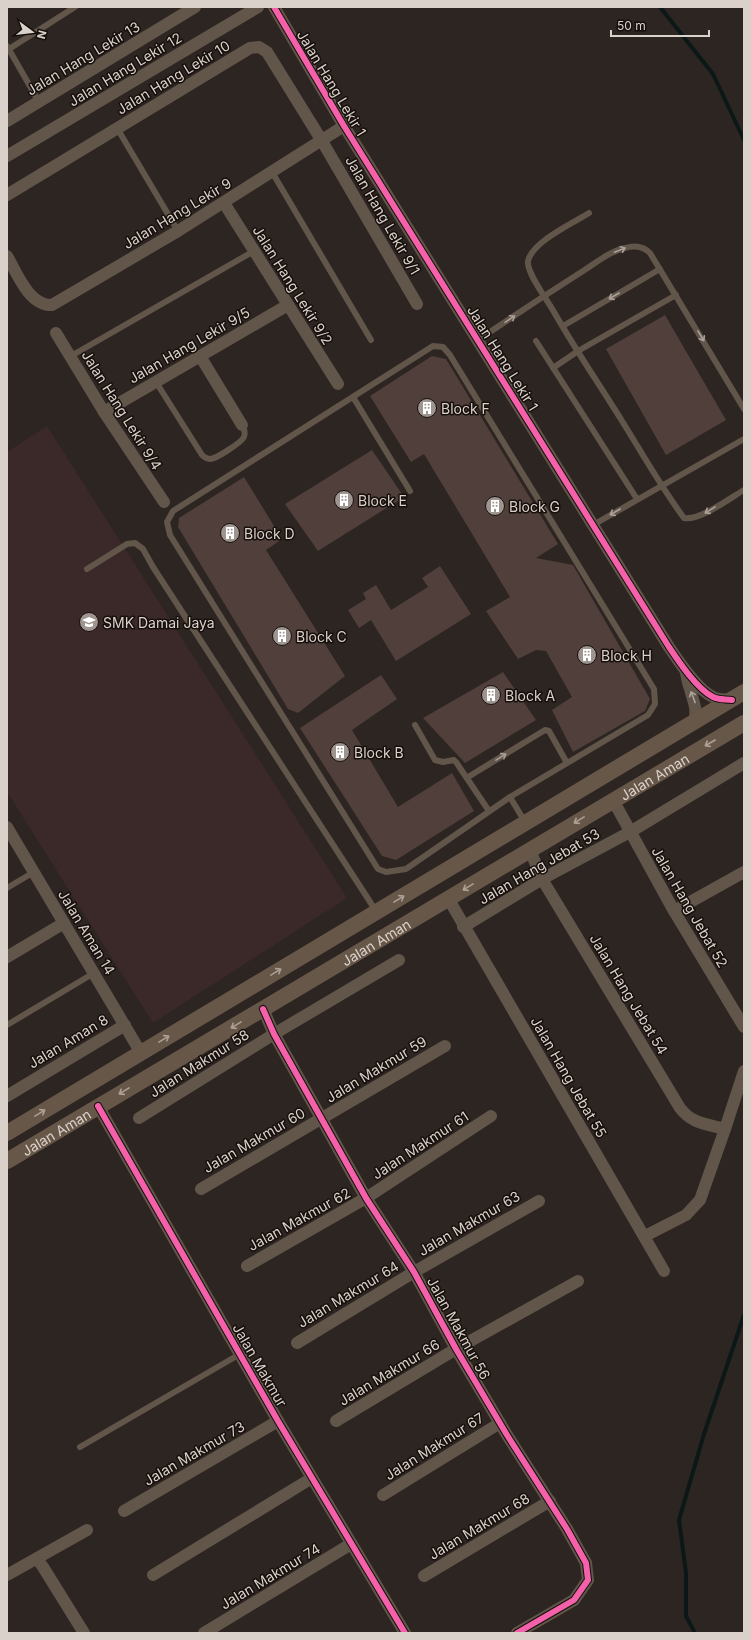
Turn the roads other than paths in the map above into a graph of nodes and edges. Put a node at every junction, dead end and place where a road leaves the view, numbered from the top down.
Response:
1 (75, 7) edge
2 (195, 7) edge
3 (258, 7) edge
4 (274, 7) edge
5 (8, 48) edge
6 (39, 102) junction
7 (7, 121) edge
8 (344, 126) junction
9 (117, 128) junction
10 (322, 141) junction
11 (7, 156) edge
12 (272, 172) junction
13 (7, 195) edge
14 (224, 203) junction
15 (589, 214) dead end
16 (178, 231) junction
17 (254, 251) junction
18 (7, 256) edge
19 (660, 269) junction
20 (545, 295) junction
21 (676, 295) junction
22 (417, 304) dead end
23 (288, 305) junction
24 (563, 326) junction
25 (56, 333) dead end
26 (371, 340) dead end
27 (478, 340) junction
28 (536, 341) dead end
29 (578, 351) junction
30 (71, 356) junction
31 (200, 356) junction
32 (554, 368) junction
33 (156, 382) junction
34 (338, 384) dead end
35 (353, 397) junction
36 (744, 409) edge
37 (104, 412) junction
38 (242, 425) joint
39 (744, 439) edge
40 (662, 486) junction
41 (744, 490) edge
42 (410, 491) dead end
43 (637, 499) junction
44 (164, 502) dead end
45 (593, 525) junction
46 (87, 569) dead end
47 (686, 673) junction
48 (738, 696) edge
49 (699, 719) junction
50 (744, 723) edge
51 (414, 725) dead end
52 (567, 763) junction
53 (744, 763) edge
54 (468, 777) junction
55 (510, 797) junction
56 (613, 800) junction
57 (489, 811) junction
58 (526, 823) junction
59 (7, 827) edge
60 (630, 832) junction
61 (530, 850) junction
62 (34, 872) junction
63 (744, 872) edge
64 (542, 879) junction
65 (7, 888) edge
66 (448, 898) junction
67 (674, 911) junction
68 (377, 912) junction
69 (64, 923) junction
70 (463, 927) junction
71 (7, 957) edge
72 (399, 960) dead end
73 (94, 973) junction
74 (262, 1009) junction
75 (7, 1025) edge
76 (124, 1025) junction
77 (744, 1027) edge
78 (274, 1034) junction
79 (445, 1046) dead end
80 (141, 1053) junction
81 (744, 1071) edge
82 (7, 1096) edge
83 (98, 1106) junction
84 (491, 1116) dead end
85 (139, 1118) dead end
86 (322, 1118) junction
87 (725, 1129) junction
88 (7, 1133) edge
89 (7, 1161) edge
90 (201, 1188) dead end
91 (366, 1198) junction
92 (538, 1201) dead end
93 (644, 1236) junction
94 (246, 1266) dead end
95 (664, 1271) dead end
96 (414, 1272) junction
97 (578, 1281) dead end
98 (297, 1343) dead end
99 (456, 1349) junction
100 (240, 1354) junction
101 (336, 1420) dead end
102 (278, 1421) junction
103 (500, 1423) junction
104 (80, 1447) dead end
105 (312, 1478) junction
106 (383, 1495) dead end
107 (550, 1501) junction
108 (124, 1511) dead end
109 (87, 1530) dead end
110 (351, 1544) junction
111 (37, 1559) junction
112 (7, 1575) edge
113 (153, 1575) dead end
114 (424, 1576) dead end
115 (84, 1633) edge
116 (204, 1633) edge
117 (405, 1633) edge
118 (517, 1633) edge

1 - 5 lane
2 - 6 street, Jalan Hang Lekir 13
3 - 11 street, Jalan Hang Lekir 12
4 - 8 street, Jalan Hang Lekir 1
5 - 6 lane
6 - 7 street, Jalan Hang Lekir 13
8 - 10 street, Jalan Hang Lekir 9
8 - 27 street, Jalan Hang Lekir 1
9 - 10 street, Jalan Hang Lekir 10
9 - 13 street, Jalan Hang Lekir 10
9 - 16 lane
10 - 12 street, Jalan Hang Lekir 9
10 - 22 street, Jalan Hang Lekir 9/1
12 - 14 street, Jalan Hang Lekir 9
12 - 26 lane
14 - 16 street, Jalan Hang Lekir 9
14 - 17 street, Jalan Hang Lekir 9/2
15 - 20 lane
16 - 18 street, Jalan Hang Lekir 9
17 - 23 street, Jalan Hang Lekir 9/2
17 - 30 lane
20 -> 19 lane
19 - 21 lane
19 -> 24 lane
20 - 24 lane
27 -> 20 lane
21 - 29 lane
21 -> 36 lane
23 - 31 street, Jalan Hang Lekir 9/5
23 - 34 street, Jalan Hang Lekir 9/2
24 - 29 lane
25 - 30 street, Jalan Hang Lekir 9/4
27 - 45 street, Jalan Hang Lekir 1
28 - 32 lane
29 - 32 lane
29 - 40 lane
30 - 37 street, Jalan Hang Lekir 9/4
31 - 33 street, Jalan Hang Lekir 9/5
31 - 38 street
32 - 43 lane
33 - 37 street, Jalan Hang Lekir 9/5
33 - 38 lane
35 - 42 lane
35 - 52 lane
35 - 57 lane
37 - 44 street, Jalan Hang Lekir 9/4
39 - 40 lane
41 -> 40 lane
40 - 43 lane
43 -> 45 lane
45 - 47 street, Jalan Hang Lekir 1
46 - 68 lane
47 - 48 street, Jalan Hang Lekir 1
49 -> 47 street, Jalan Hang Lekir 1
48 - 49 main road, Jalan Aman
49 - 58 main road, Jalan Aman
50 -> 56 main road, Jalan Aman
51 - 54 lane
54 -> 52 lane
52 - 55 lane
53 - 60 street, Jalan Hang Jebat 53
54 - 57 lane
55 - 57 lane
55 - 58 lane
56 - 60 street, Jalan Hang Jebat 52
56 -> 61 main road, Jalan Aman
68 -> 58 main road, Jalan Aman
59 - 62 street, Jalan Aman 14
60 - 64 street, Jalan Hang Jebat 53
60 - 67 street, Jalan Hang Jebat 52
61 - 64 street, Jalan Hang Jebat 54
61 -> 66 main road, Jalan Aman
62 - 65 lane
62 - 69 street, Jalan Aman 14
63 - 67 street
64 - 70 street, Jalan Hang Jebat 53
64 - 87 street, Jalan Hang Jebat 54
66 - 70 street, Jalan Hang Jebat 55
66 - 74 main road, Jalan Aman
67 - 77 street, Jalan Hang Jebat 52
80 -> 68 main road, Jalan Aman
69 - 71 street
69 - 73 street, Jalan Aman 14
70 - 93 street, Jalan Hang Jebat 55
72 - 78 street, Jalan Makmur 58
73 - 75 lane
73 - 76 street, Jalan Aman 14
74 - 78 street, Jalan Makmur 56
74 -> 83 main road, Jalan Aman
76 - 80 street, Jalan Aman 14
76 - 82 street, Jalan Aman 8
78 - 85 street, Jalan Makmur 58
78 - 86 street, Jalan Makmur 56
79 - 86 street, Jalan Makmur 59
88 -> 80 main road, Jalan Aman
81 - 87 street
83 - 89 main road, Jalan Aman
83 - 100 street, Jalan Makmur
84 - 91 street, Jalan Makmur 61
86 - 90 street, Jalan Makmur 60
86 - 91 street, Jalan Makmur 56
87 - 93 street
91 - 94 street, Jalan Makmur 62
91 - 96 street, Jalan Makmur 56
92 - 96 street, Jalan Makmur 63
93 - 95 street, Jalan Hang Jebat 55
96 - 98 street, Jalan Makmur 64
96 - 99 street, Jalan Makmur 56
97 - 99 street, Jalan Makmur 66
99 - 101 street, Jalan Makmur 66
99 - 103 street, Jalan Makmur 56
100 - 102 street, Jalan Makmur
100 - 104 lane
102 - 105 street, Jalan Makmur
102 - 108 street, Jalan Makmur 73
103 - 106 street, Jalan Makmur 67
103 - 107 street, Jalan Makmur 56
105 - 110 street, Jalan Makmur
105 - 113 street
107 - 114 street, Jalan Makmur 68
107 - 118 street, Jalan Makmur 56
109 - 111 street
110 - 116 street, Jalan Makmur 74
110 - 117 street, Jalan Makmur
111 - 112 street
111 - 115 street

